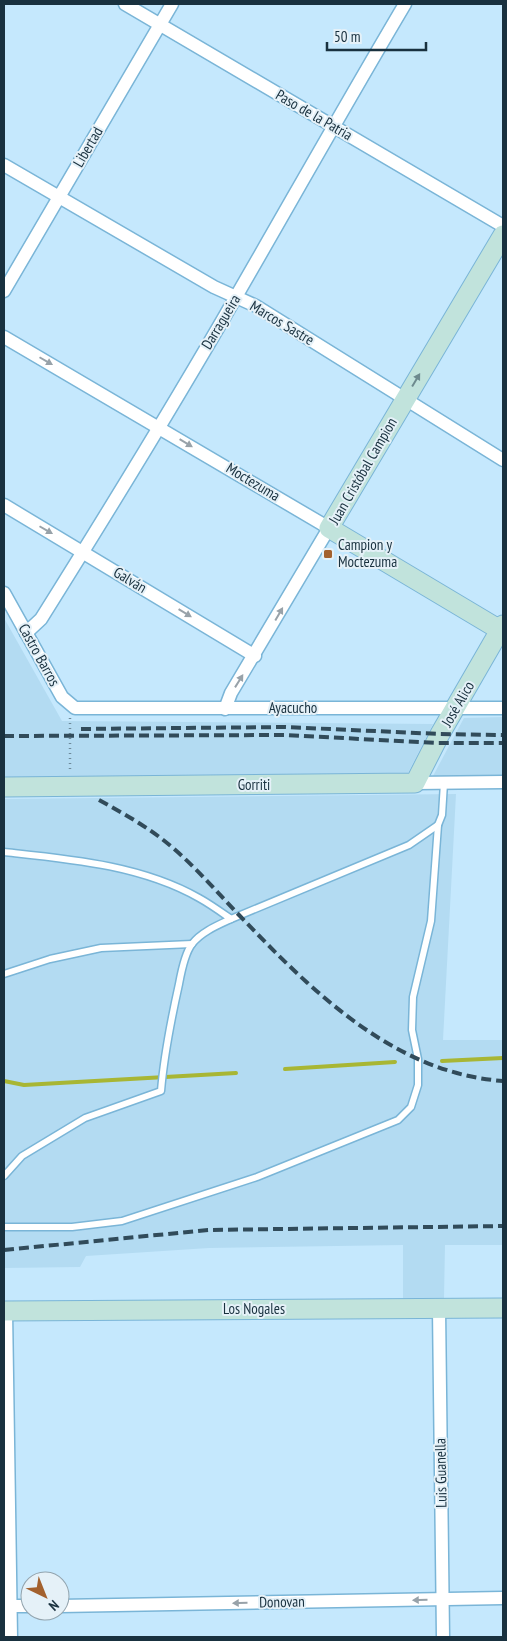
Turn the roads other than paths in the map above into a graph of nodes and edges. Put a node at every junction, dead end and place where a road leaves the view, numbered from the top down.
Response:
1 (124, 4) edge
2 (172, 4) edge
3 (405, 4) edge
4 (159, 25) junction
5 (333, 127) junction
6 (4, 165) edge
7 (58, 197) junction
8 (503, 226) edge
9 (503, 235) edge
10 (4, 291) edge
11 (237, 297) junction
12 (4, 337) edge
13 (404, 400) junction
14 (159, 427) junction
15 (503, 460) edge
16 (4, 505) edge
17 (329, 528) junction
18 (83, 552) junction
19 (4, 593) edge
20 (502, 627) edge
21 (26, 633) junction
22 (255, 656) junction
23 (76, 707) joint
24 (225, 708) junction
25 (456, 708) junction
26 (503, 708) edge
27 (503, 782) edge
28 (415, 783) junction
29 (444, 783) junction
30 (4, 787) edge
31 (438, 825) junction
32 (4, 852) edge
33 (231, 919) junction
34 (192, 944) junction
35 (4, 974) edge
36 (4, 1176) edge
37 (4, 1228) edge
38 (503, 1308) edge
39 (439, 1309) junction
40 (5, 1311) edge
41 (503, 1598) edge
42 (443, 1599) junction
43 (7, 1606) edge
44 (20, 1606) edge
45 (70, 1606) edge
46 (11, 1637) edge
47 (443, 1637) edge

1 - 4 street, Paso de la Patria
2 - 4 street, Libertad
3 - 5 street, Darragueira
4 - 5 street, Paso de la Patria
4 - 7 street, Libertad
5 - 8 street, Paso de la Patria
5 - 11 street, Darragueira
6 - 7 street, Marcos Sastre
7 - 10 street, Libertad
7 - 11 street, Marcos Sastre
13 -> 9 street, Juan Cristóbal Campion
11 - 13 street, Marcos Sastre
11 - 14 street, Darragueira
12 -> 14 street, Moctezuma
13 - 15 street, Marcos Sastre
13 - 17 street, Juan Cristóbal Campion
14 -> 17 street, Moctezuma
14 - 18 street, Darragueira
16 -> 18 street, Galván
17 - 20 street, Moctezuma
22 -> 17 street, Juan Cristóbal Campion
18 - 21 street, Darragueira
18 -> 22 street, Galván
19 - 21 street, Castro Barros
20 - 25 street, José Alico
21 - 23 street, Castro Barros
24 -> 22 street, Juan Cristóbal Campion
23 - 24 street, Ayacucho
24 - 25 street, Ayacucho
25 - 26 street, Ayacucho
25 - 28 street, José Alico
27 - 29 street, Gorriti
28 - 29 street, Gorriti
28 - 30 street, Gorriti
29 - 31 lane
31 - 33 lane
31 - 37 lane
32 - 33 lane
33 - 34 lane
34 - 35 lane
34 - 36 lane
38 - 39 street, Los Nogales
39 - 40 street, Los Nogales
39 - 42 street, Luis Guanella
40 - 43 street
41 - 42 street, Donovan
42 -> 45 street, Donovan
42 - 47 street, Luis Guanella
43 - 44 street
43 - 46 street

